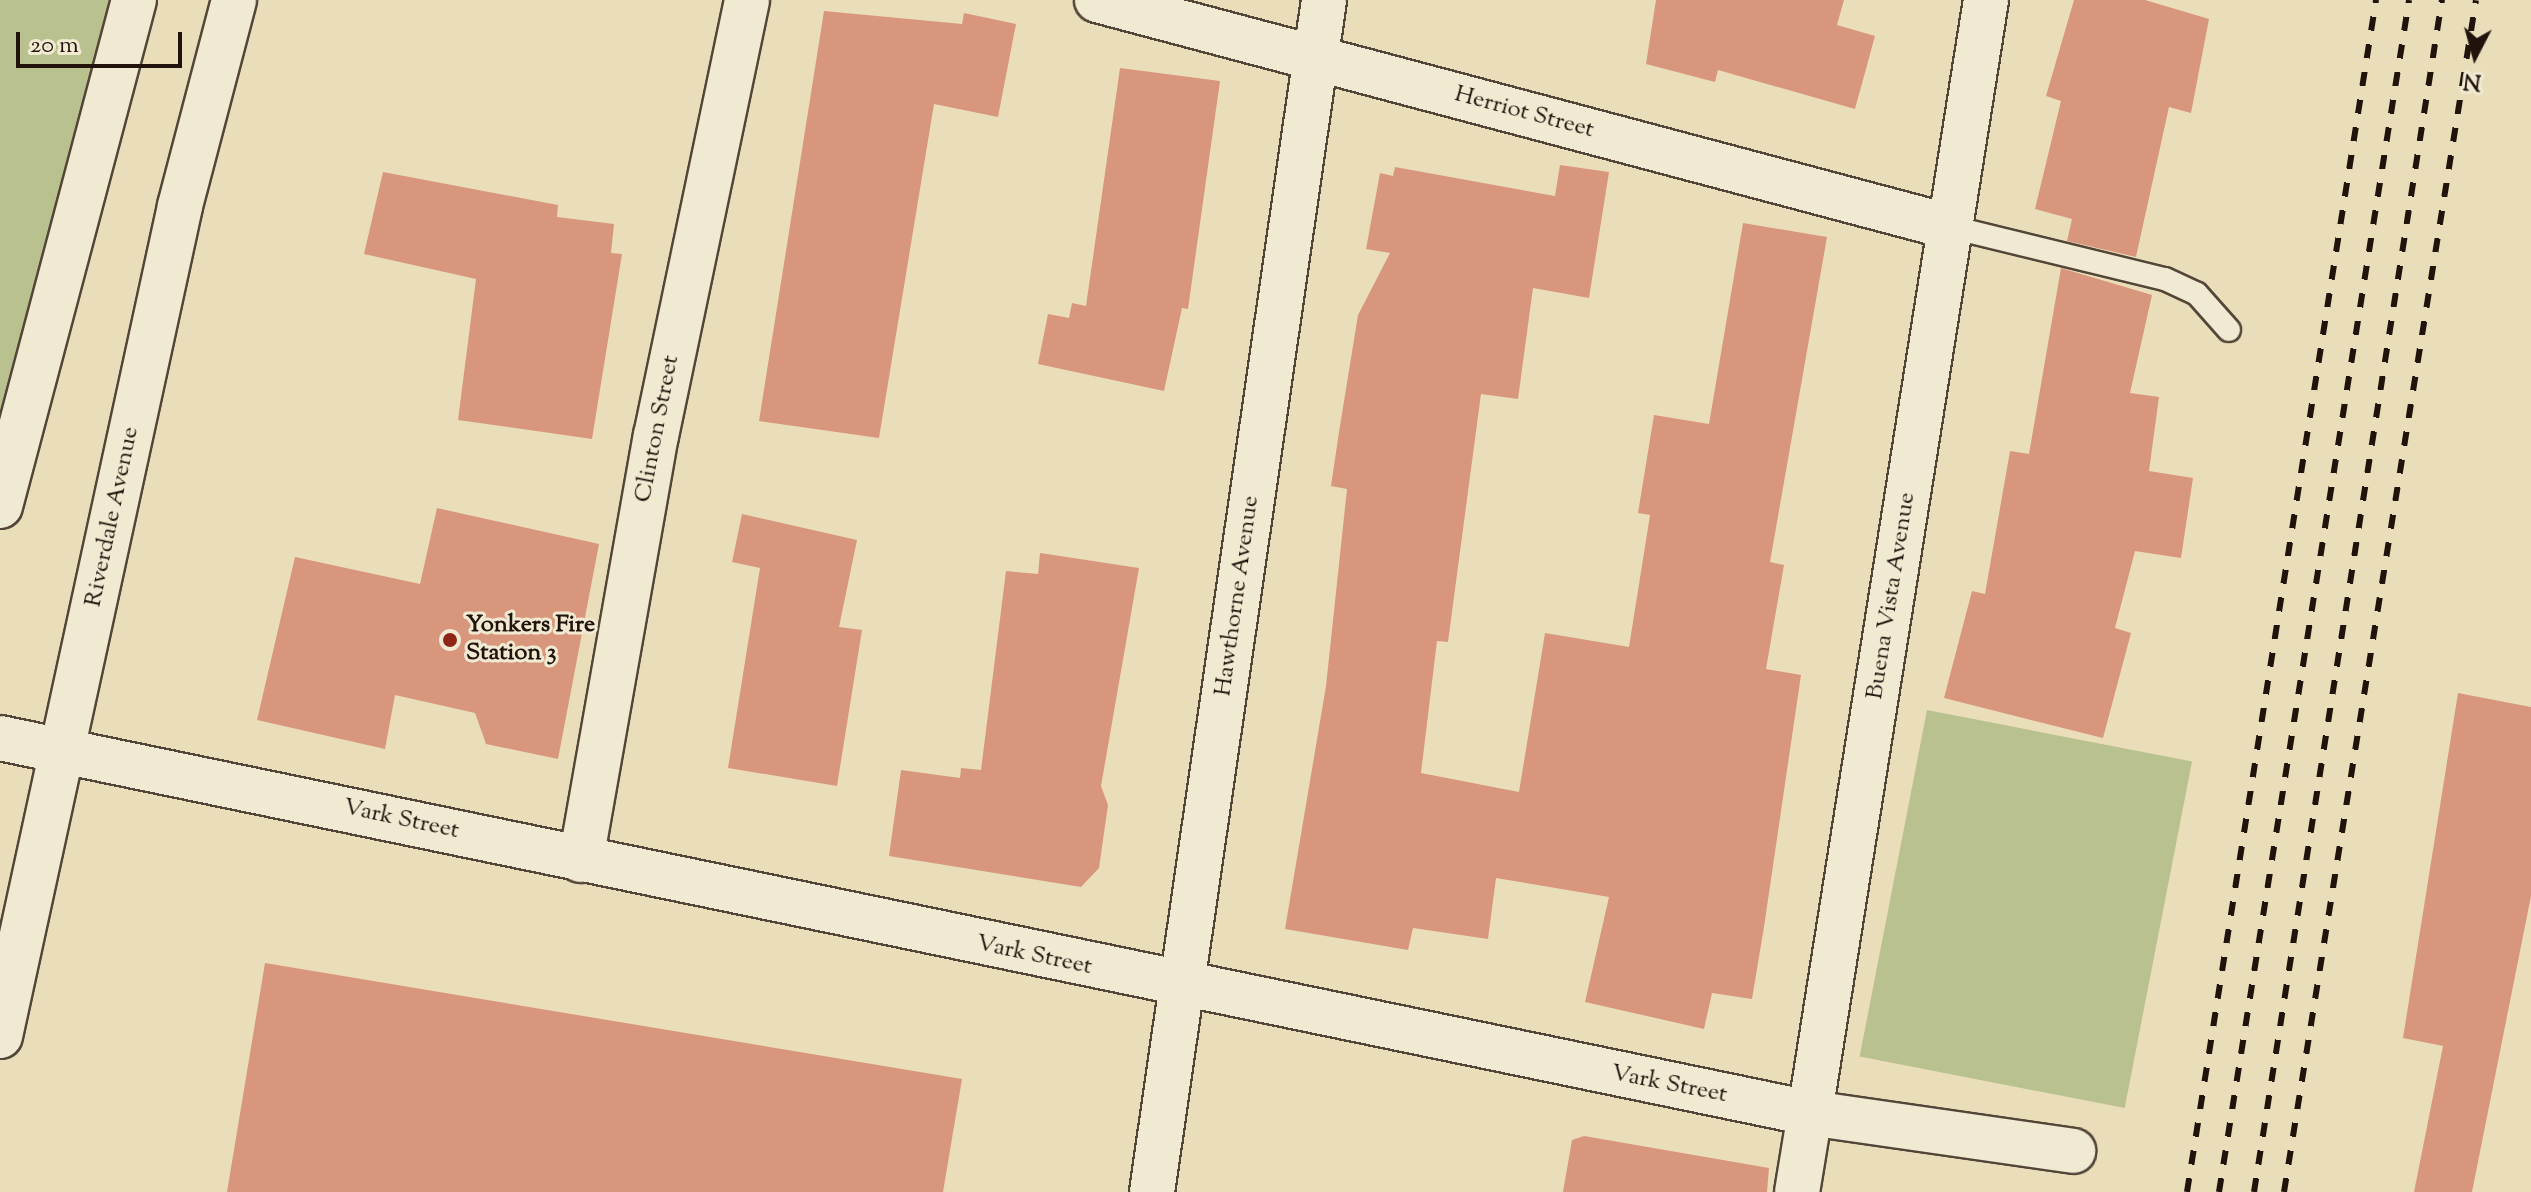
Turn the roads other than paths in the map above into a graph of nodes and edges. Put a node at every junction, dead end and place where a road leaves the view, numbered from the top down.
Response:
1 (134, 0) edge
2 (234, 0) edge
3 (747, 0) edge
4 (1097, 0) edge
5 (1324, 0) edge
6 (1986, 0) edge
7 (1316, 58) junction
8 (1951, 227) junction
9 (2229, 330) dead end
10 (0, 506) edge
11 (0, 738) edge
12 (64, 746) junction
13 (581, 860) junction
14 (1181, 987) junction
15 (0, 1036) edge
16 (1810, 1113) junction
17 (2073, 1151) dead end
18 (1152, 1192) edge
19 (1797, 1192) edge

1 - 10 street
2 - 12 street, Riverdale Avenue
3 - 13 street, Clinton Street
4 - 7 street, Herriot Street
5 - 7 street, Hawthorne Avenue
6 - 8 street, Buena Vista Avenue
7 - 8 street, Herriot Street
7 - 14 street, Hawthorne Avenue
8 - 9 lane
8 - 16 street, Buena Vista Avenue
11 - 12 street, Vark Street
12 - 13 street, Vark Street
12 - 15 street, Riverdale Avenue
13 - 14 street, Vark Street
14 - 16 street, Vark Street
14 - 18 street, Hawthorne Avenue
16 - 17 street, Vark Street
16 - 19 street, Buena Vista Avenue

